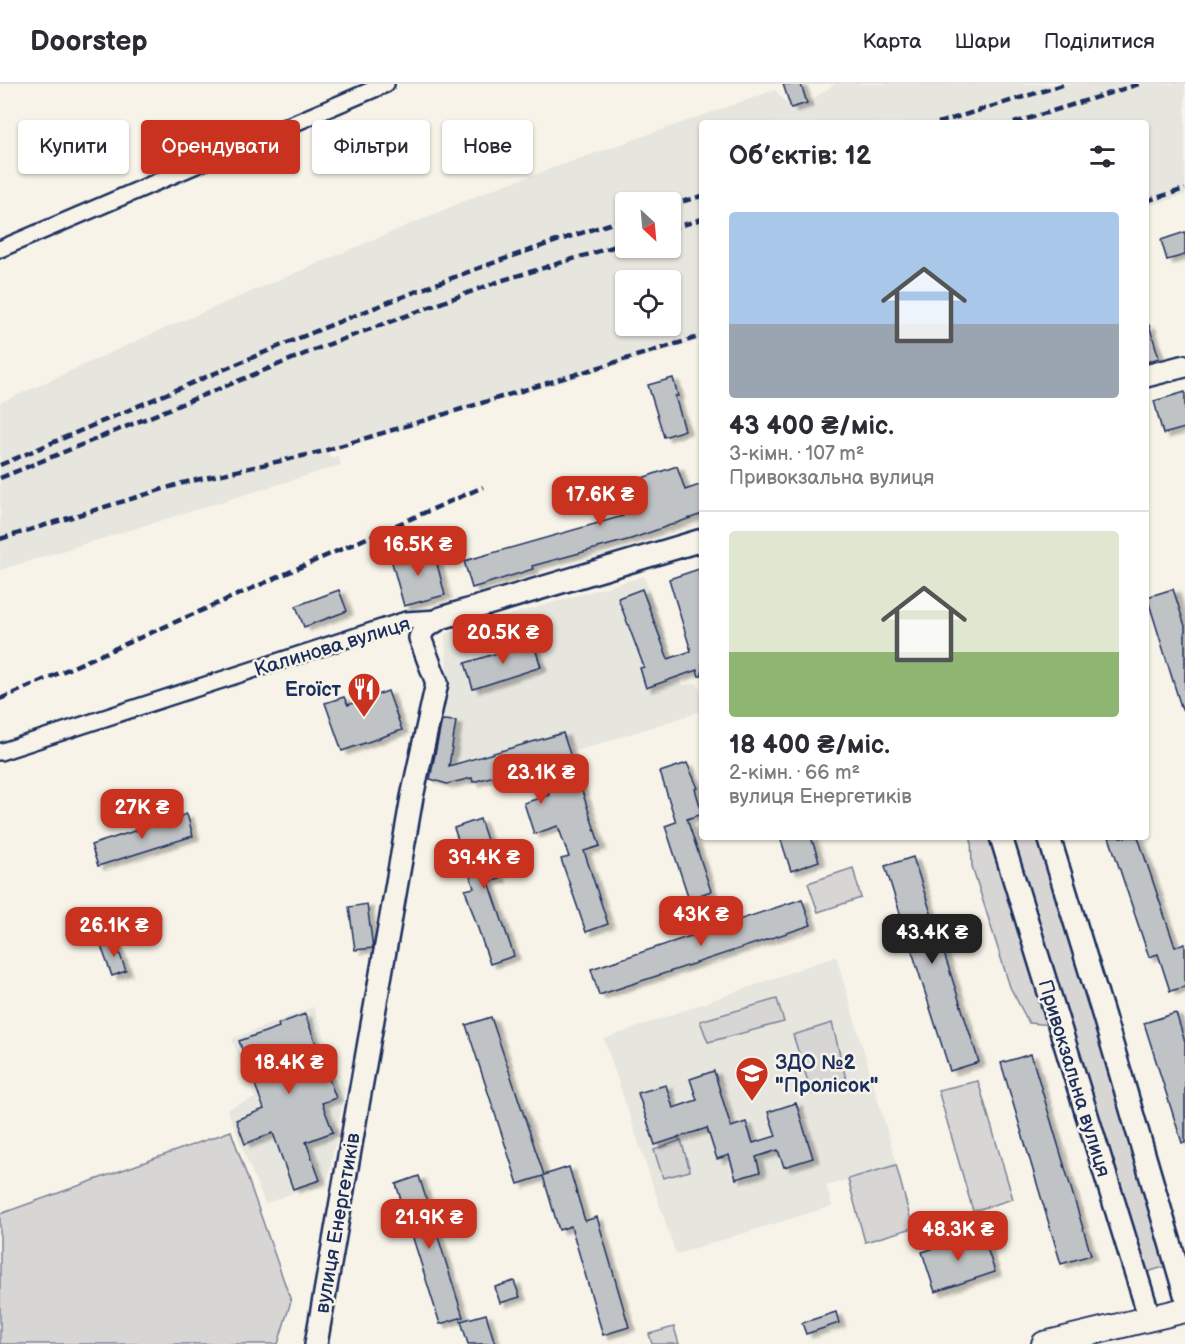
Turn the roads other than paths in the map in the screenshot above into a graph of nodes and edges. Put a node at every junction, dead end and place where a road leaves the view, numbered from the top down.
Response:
1 (386, 84) edge
2 (0, 249) edge
3 (1185, 366) edge
4 (1149, 375) edge
5 (699, 541) edge
6 (441, 618) junction
7 (0, 752) edge
8 (1002, 840) edge
9 (1050, 840) edge
10 (1185, 1294) edge
11 (1185, 1310) edge
12 (1150, 1319) junction
13 (316, 1344) edge
14 (1044, 1344) edge

1 - 2 street
3 - 4 street
5 - 6 street, Калинова вулиця
6 - 7 street, Калинова вулиця
6 - 13 street, вулиця Енергетиків
8 - 12 street, Привокзальна вулиця
9 - 10 street
11 - 12 main road
12 - 14 main road

